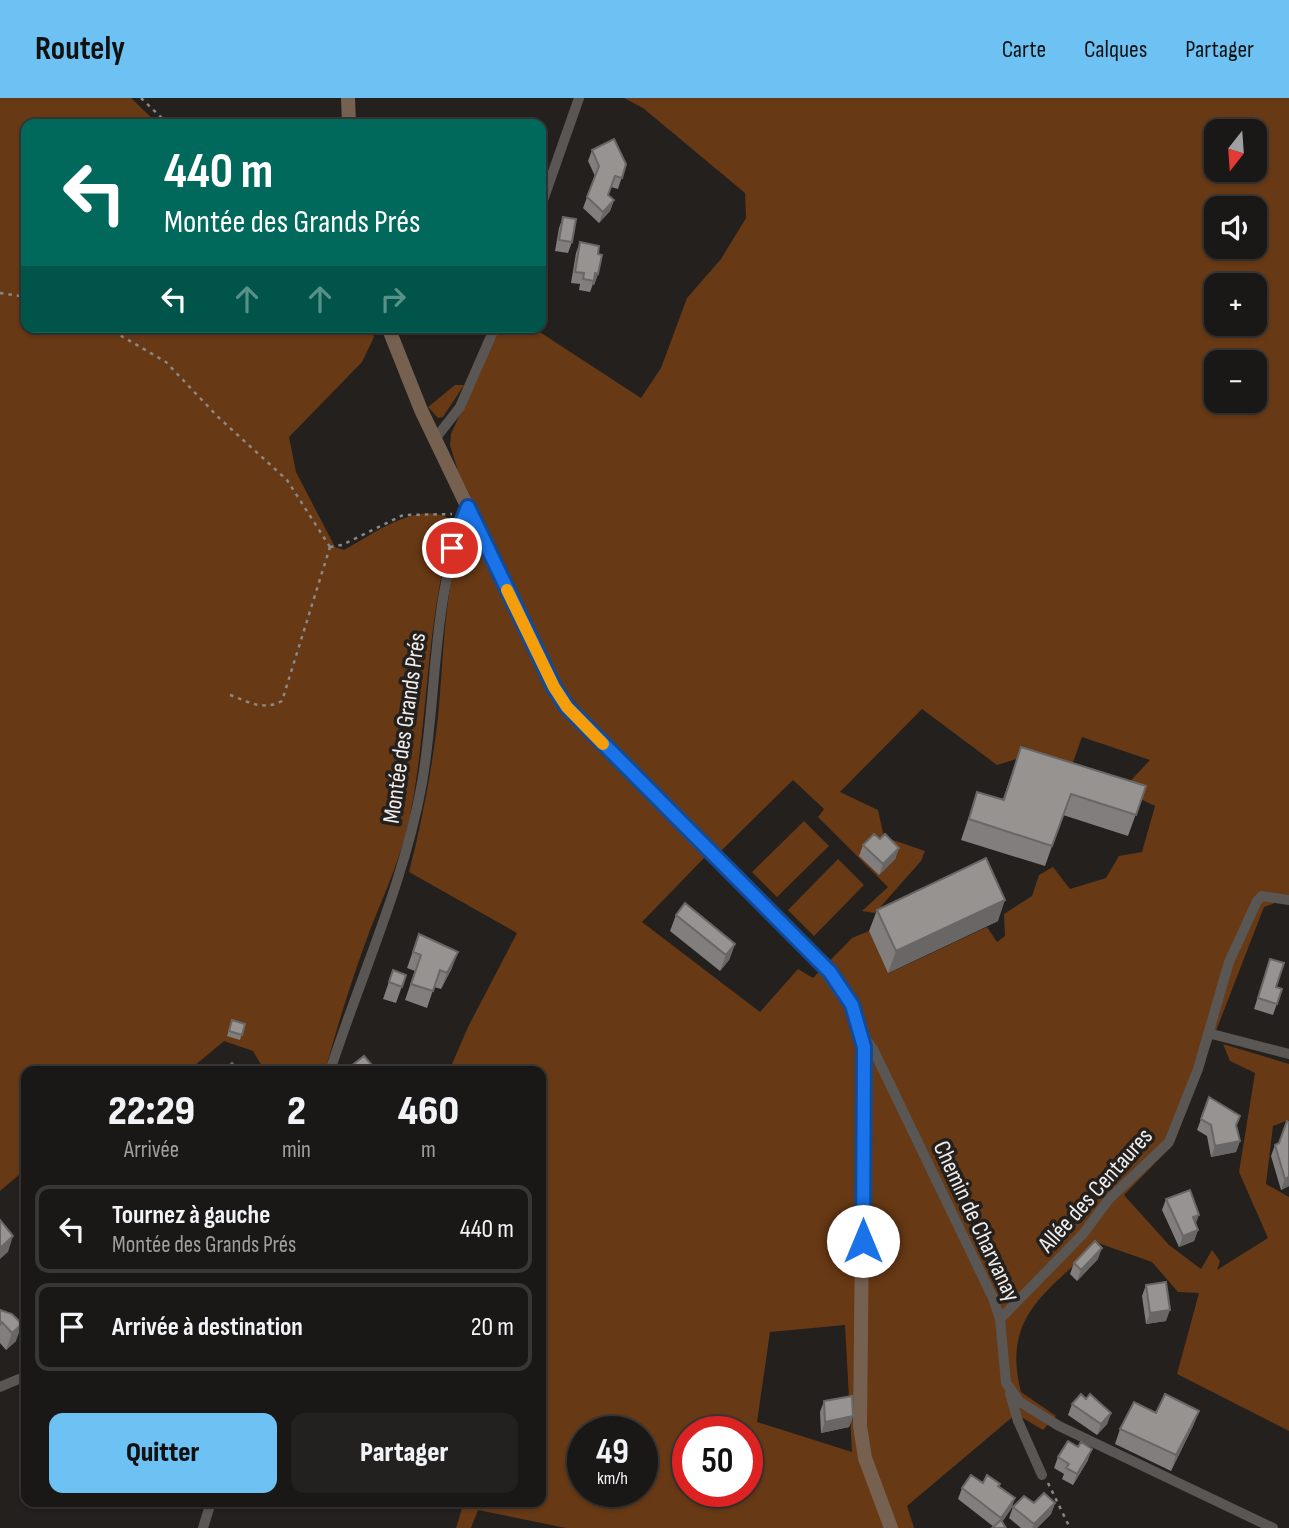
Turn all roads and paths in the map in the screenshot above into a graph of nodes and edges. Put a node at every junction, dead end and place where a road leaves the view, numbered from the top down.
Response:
1 (141, 98) edge
2 (348, 98) edge
3 (579, 98) edge
4 (163, 119) edge
5 (349, 119) edge
6 (546, 192) edge
7 (0, 293) edge
8 (21, 296) edge
9 (116, 333) edge
10 (391, 333) edge
11 (492, 333) edge
12 (435, 439) junction
13 (466, 510) junction
14 (330, 547) junction
15 (230, 695) dead end
16 (1289, 900) edge
17 (1208, 1033) junction
18 (862, 1034) junction
19 (1289, 1054) edge
20 (332, 1066) edge
21 (1000, 1319) junction
22 (21, 1378) edge
23 (0, 1387) edge
24 (1009, 1391) junction
25 (1042, 1475) joint
26 (209, 1507) edge
27 (203, 1528) edge
28 (891, 1528) edge
29 (1070, 1528) edge
30 (1273, 1528) edge

1 - 4 path
2 - 5 main road
3 - 6 street
7 - 8 path
9 - 14 path
10 - 12 main road
11 - 12 street
12 - 13 main road
13 - 14 path
13 - 18 main road
13 - 20 street, Montée des Grands Prés
14 - 15 path
16 - 17 street, Allée des Centaures
17 - 19 street
17 - 21 street, Allée des Centaures
18 - 21 street, Chemin de Charvanay
18 - 28 main road
21 - 24 street, Chemin de Charvanay
22 - 23 street
24 - 25 street, Chemin de Charvanay
24 - 30 street
25 - 29 path
26 - 27 street

